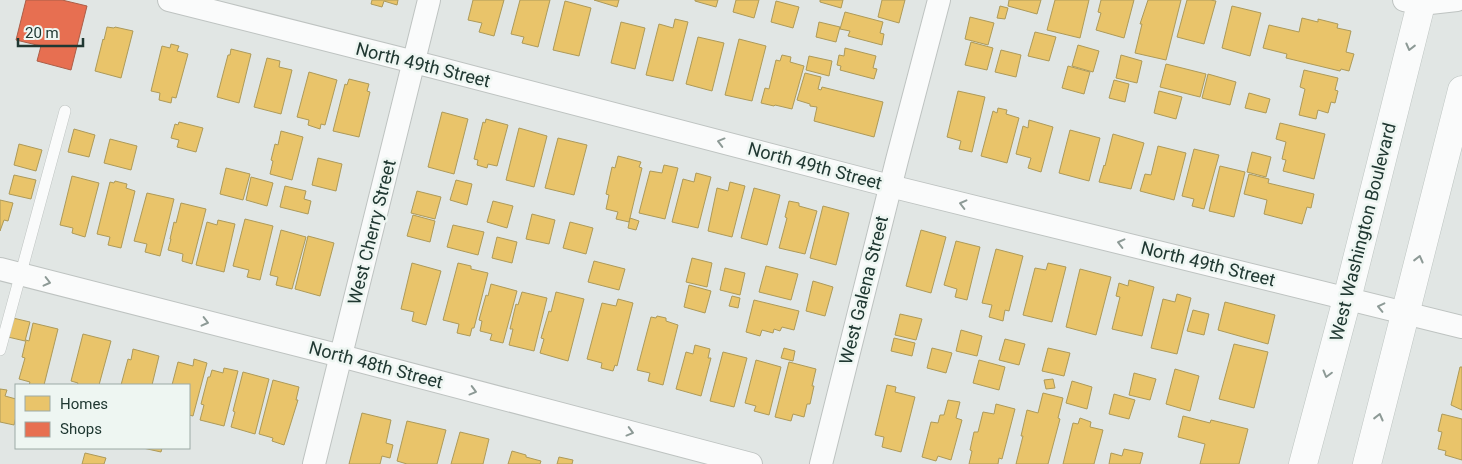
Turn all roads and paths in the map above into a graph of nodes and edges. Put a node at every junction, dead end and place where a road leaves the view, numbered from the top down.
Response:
1 (169, 0) edge
2 (429, 0) edge
3 (939, 0) edge
4 (1457, 0) edge
5 (1415, 1) edge
6 (414, 62) junction
7 (1462, 90) edge
8 (65, 112) dead end
9 (890, 186) junction
10 (10, 272) edge
11 (1347, 299) junction
12 (1405, 312) junction
13 (1462, 327) edge
14 (0, 350) edge
15 (341, 356) junction
16 (314, 464) edge
17 (751, 464) edge
18 (821, 464) edge
19 (1303, 464) edge
20 (1367, 464) edge

1 - 6 street, North 49th Street
2 - 6 street, West Cherry Street
3 - 9 street, West Galena Street
4 - 5 street
5 -> 11 street, West Washington Boulevard
9 -> 6 street, North 49th Street
6 - 15 street, West Cherry Street
12 -> 7 street
8 - 10 lane
11 -> 9 street, North 49th Street
9 - 18 street, West Galena Street
10 - 14 lane
10 -> 15 street, North 48th Street
12 -> 11 street, North 49th Street
11 -> 19 street, West Washington Boulevard
12 - 13 street, North 49th Street
20 -> 12 street
15 - 16 street, West Cherry Street
15 -> 17 street, North 48th Street

